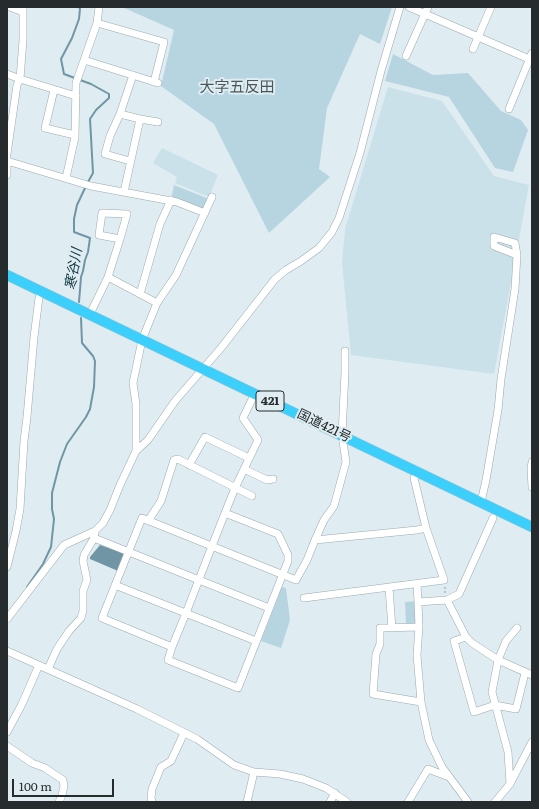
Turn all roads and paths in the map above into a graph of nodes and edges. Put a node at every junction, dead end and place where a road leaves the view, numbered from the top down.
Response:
1 (10, 7) edge
2 (99, 7) edge
3 (400, 7) edge
4 (409, 7) edge
5 (491, 7) edge
6 (23, 10) edge
7 (426, 11) edge
8 (96, 23) junction
9 (478, 37) junction
10 (473, 49) dead end
11 (406, 56) dead end
12 (531, 56) edge
13 (84, 60) junction
14 (7, 74) edge
15 (133, 75) junction
16 (20, 79) junction
17 (54, 90) junction
18 (76, 96) junction
19 (509, 108) dead end
20 (10, 112) edge
21 (120, 114) junction
22 (140, 119) junction
23 (158, 122) dead end
24 (75, 135) junction
25 (7, 154) edge
26 (7, 161) edge
27 (130, 161) junction
28 (7, 175) edge
29 (66, 178) junction
30 (124, 192) junction
31 (212, 197) dead end
32 (171, 200) junction
33 (205, 213) junction
34 (120, 239) junction
35 (517, 255) dead end
36 (7, 275) edge
37 (108, 277) junction
38 (40, 290) junction
39 (140, 294) junction
40 (157, 303) junction
41 (90, 314) junction
42 (142, 340) junction
43 (345, 351) dead end
44 (203, 369) junction
45 (255, 394) junction
46 (342, 435) junction
47 (136, 451) junction
48 (249, 458) junction
49 (532, 462) edge
50 (189, 465) junction
51 (244, 469) junction
52 (418, 472) junction
53 (273, 479) dead end
54 (532, 487) edge
55 (235, 488) junction
56 (252, 496) dead end
57 (481, 502) junction
58 (225, 513) junction
59 (493, 518) dead end
60 (148, 520) junction
61 (532, 527) edge
62 (426, 528) junction
63 (94, 535) junction
64 (315, 540) junction
65 (212, 546) junction
66 (128, 552) junction
67 (7, 567) edge
68 (283, 574) junction
69 (199, 580) junction
70 (444, 580) junction
71 (417, 584) junction
72 (115, 585) junction
73 (389, 588) junction
74 (304, 598) dead end
75 (446, 600) junction
76 (418, 602) junction
77 (269, 608) junction
78 (186, 613) junction
79 (7, 619) edge
80 (419, 627) junction
81 (392, 628) junction
82 (517, 628) dead end
83 (466, 637) junction
84 (256, 641) junction
85 (172, 646) junction
86 (7, 651) edge
87 (498, 660) junction
88 (39, 665) junction
89 (48, 669) junction
90 (529, 674) edge
91 (421, 702) junction
92 (495, 705) junction
93 (7, 732) edge
94 (184, 734) junction
95 (532, 742) edge
96 (7, 746) edge
97 (529, 754) edge
98 (254, 772) junction
99 (450, 778) junction
100 (510, 784) junction
101 (335, 793) junction
102 (498, 801) edge
103 (59, 802) edge
104 (152, 802) edge
105 (247, 802) edge
106 (330, 802) edge
107 (347, 802) edge
108 (408, 802) edge
109 (468, 802) edge

1 - 6 street
2 - 8 street
3 - 44 street
4 - 7 street
5 - 9 street
6 - 16 street
7 - 9 street
7 - 11 street
8 - 13 street
8 - 15 street
9 - 10 street
9 - 12 street
12 - 19 street
13 - 15 street
13 - 18 street
14 - 16 street
15 - 21 street
16 - 17 street
16 - 20 street
17 - 18 street
17 - 24 street
18 - 24 street
20 - 25 street
21 - 22 street
21 - 27 street
22 - 23 street
22 - 27 street
24 - 29 street
25 - 26 street
26 - 28 street
26 - 29 street
27 - 30 street
29 - 30 street
30 - 32 street
31 - 33 street
32 - 33 street
32 - 39 street
33 - 40 street
34 - 34 street
34 - 37 street
35 - 57 street
36 - 38 highway, 国道421号 / 421
37 - 39 street
37 - 41 street
38 - 41 highway, 国道421号 / 421
38 - 67 street
39 - 40 street
40 - 42 street
41 - 42 highway, 国道421号 / 421
42 - 44 highway, 国道421号 / 421
42 - 47 street
43 - 46 street
44 - 45 highway, 国道421号 / 421
44 - 47 street
45 - 46 highway, 国道421号 / 421
45 - 48 street
46 - 52 highway, 国道421号 / 421
46 - 64 street
47 - 63 street
48 - 50 street
48 - 51 street
49 - 54 street
50 - 55 street
50 - 60 street
51 - 53 street
51 - 55 street
52 - 57 highway, 国道421号 / 421
52 - 62 street
55 - 56 street
55 - 58 street
57 - 61 highway, 国道421号 / 421
58 - 65 street
58 - 68 street
59 - 75 street
60 - 65 street
60 - 66 street
62 - 64 street
62 - 70 street
63 - 66 street
63 - 79 street
63 - 89 street
64 - 68 street
65 - 68 street
65 - 69 street
66 - 69 street
66 - 72 street
68 - 77 street
69 - 77 street
69 - 78 street
70 - 71 street
70 - 75 path
71 - 73 street
71 - 76 street
72 - 78 street
72 - 85 street
73 - 74 street
73 - 81 street
75 - 76 street
75 - 83 street
76 - 80 street
77 - 84 street
78 - 84 street
78 - 85 street
80 - 81 street
80 - 91 street
81 - 91 street
82 - 87 street
83 - 87 street
83 - 92 street
84 - 85 street
86 - 88 street
87 - 90 street
87 - 92 street
88 - 89 street
88 - 93 street
89 - 94 street
90 - 92 street
91 - 99 street
92 - 100 street
94 - 98 street
94 - 104 street
95 - 97 street
96 - 103 street
97 - 100 street
98 - 101 street
98 - 105 street
99 - 108 street
99 - 109 street
100 - 102 street
101 - 106 street
101 - 107 street

